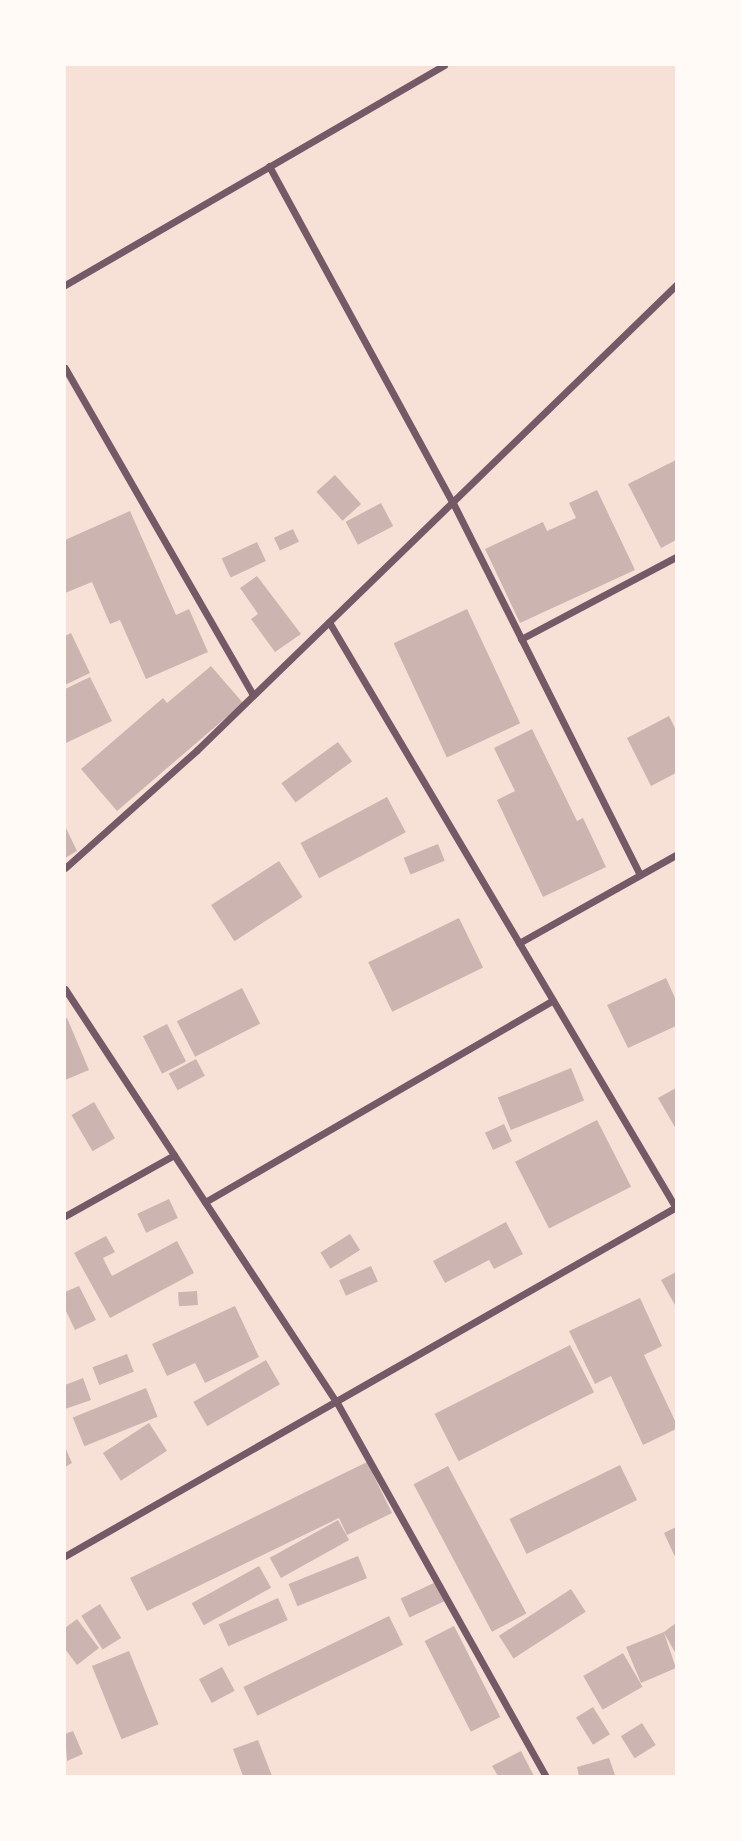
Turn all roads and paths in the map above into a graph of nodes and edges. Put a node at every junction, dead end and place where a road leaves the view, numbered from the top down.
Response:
1 (444, 65) edge
2 (269, 166) junction
3 (65, 285) edge
4 (676, 285) edge
5 (65, 368) edge
6 (453, 503) junction
7 (676, 557) edge
8 (329, 622) junction
9 (521, 639) junction
10 (253, 695) junction
11 (676, 855) edge
12 (65, 868) edge
13 (640, 876) junction
14 (519, 943) junction
15 (65, 989) edge
16 (553, 1000) junction
17 (174, 1155) junction
18 (205, 1202) junction
19 (676, 1208) edge
20 (65, 1216) edge
21 (336, 1401) junction
22 (65, 1556) edge
23 (546, 1776) edge

1 - 2 street
2 - 3 street
2 - 6 street
4 - 6 street
5 - 10 street
6 - 8 street
6 - 9 street
7 - 9 street
8 - 10 street
8 - 14 street
9 - 13 street
10 - 12 street
11 - 13 street
13 - 14 street
14 - 16 street
15 - 17 street
16 - 18 street
16 - 19 street
17 - 18 street
17 - 20 street
18 - 21 street
19 - 21 street
21 - 22 street
21 - 23 street

